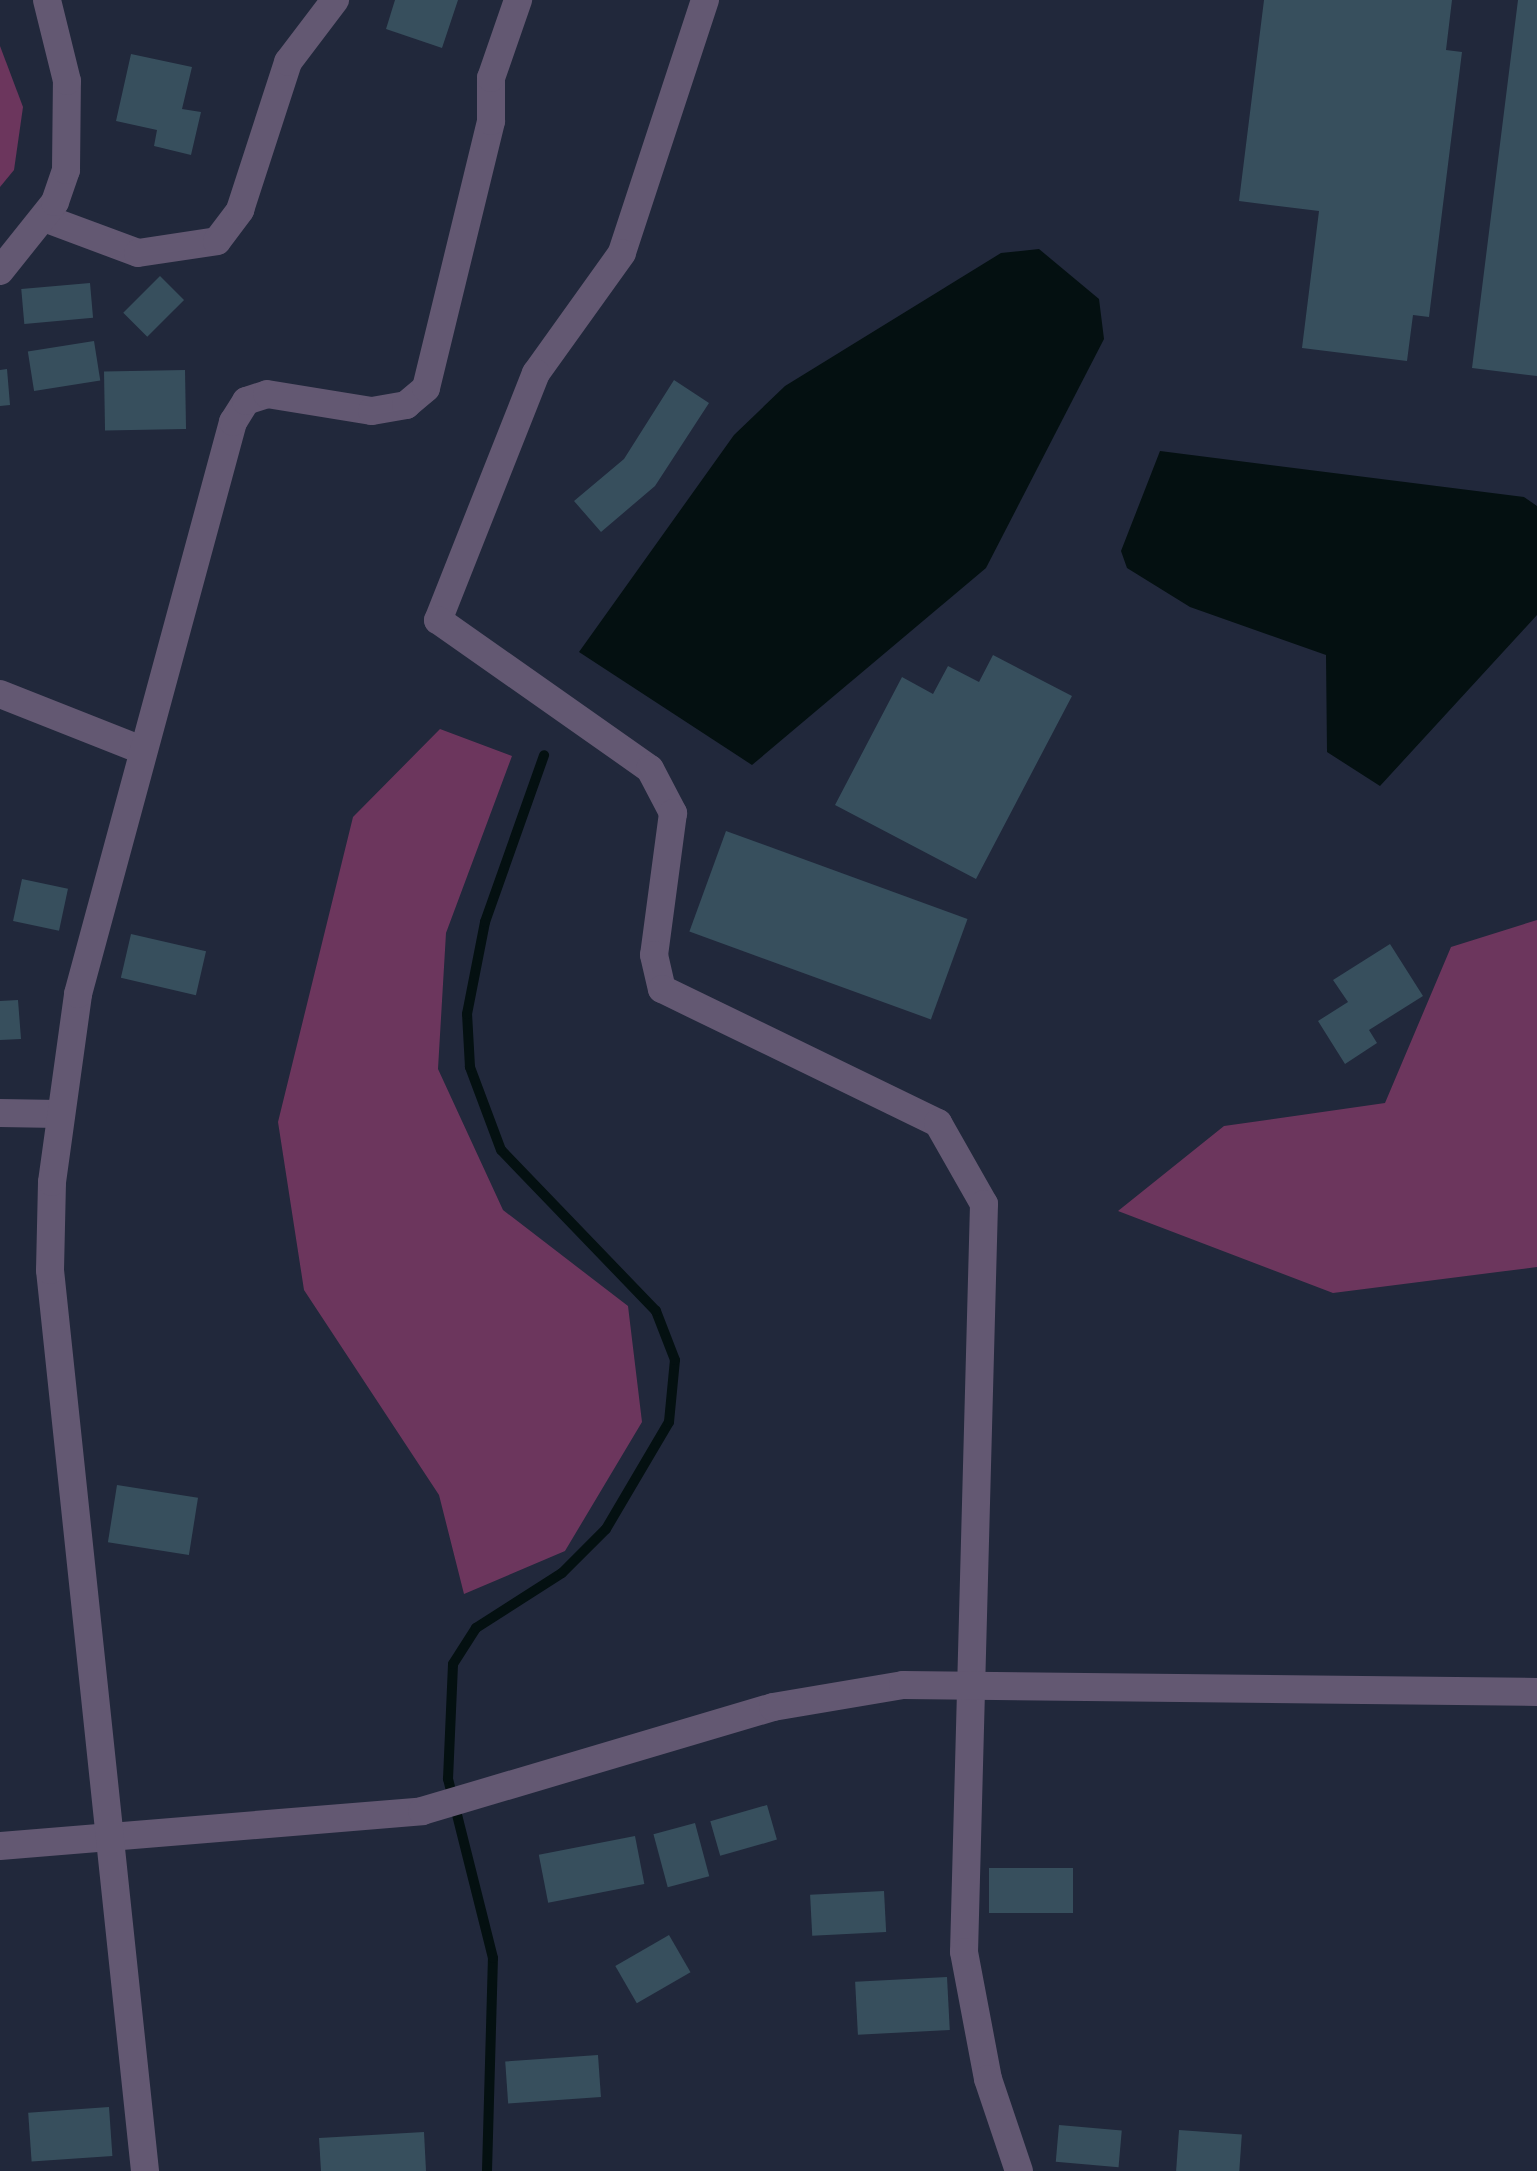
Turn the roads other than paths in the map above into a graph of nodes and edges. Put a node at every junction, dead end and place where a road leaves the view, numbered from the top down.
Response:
1 (47, 0) edge
2 (335, 0) edge
3 (518, 0) edge
4 (704, 0) edge
5 (44, 218) junction
6 (0, 271) edge
7 (0, 694) edge
8 (139, 748) junction
9 (0, 1113) edge
10 (59, 1114) junction
11 (968, 1684) junction
12 (1537, 1692) edge
13 (104, 1839) junction
14 (0, 1846) edge
15 (145, 2171) edge
16 (1019, 2171) edge

1 - 5 street
2 - 5 street
3 - 8 street
4 - 11 street
5 - 6 street
7 - 8 street
8 - 10 street
9 - 10 street
10 - 13 street
11 - 12 street
11 - 13 street
11 - 16 street
13 - 14 street
13 - 15 street

